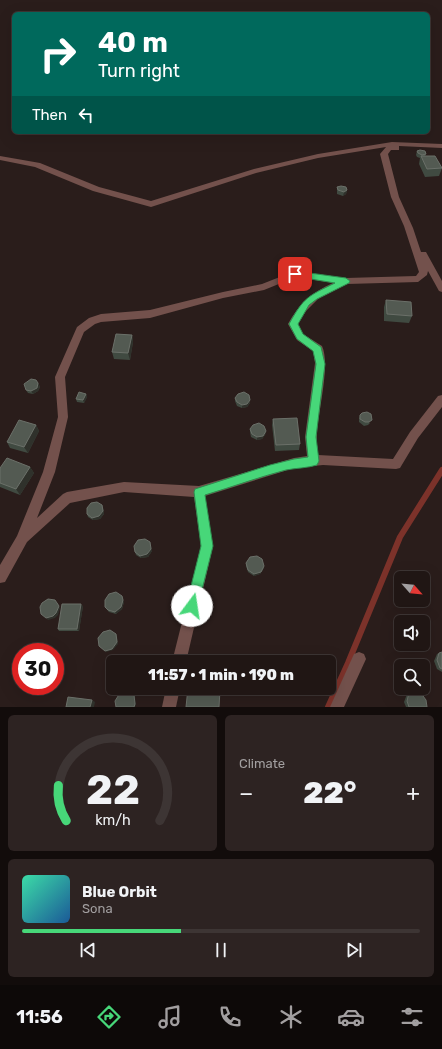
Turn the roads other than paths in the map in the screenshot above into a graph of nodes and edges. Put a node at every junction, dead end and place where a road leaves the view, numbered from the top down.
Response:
1 (410, 145) junction
2 (442, 146) edge
3 (0, 158) edge
4 (407, 223) junction
5 (346, 281) junction
6 (442, 289) edge
7 (442, 399) edge
8 (314, 461) junction
9 (199, 492) junction
10 (22, 540) junction
11 (0, 578) edge
12 (181, 655) edge
13 (359, 659) dead end
14 (172, 695) edge
15 (169, 707) edge
16 (336, 707) edge

1 - 2 street
1 - 3 street
1 - 4 street
4 - 5 street
4 - 6 street
5 - 8 street
5 - 10 street
7 - 8 street
8 - 9 street
9 - 10 street
9 - 12 street
10 - 11 street
13 - 16 street
14 - 15 street

